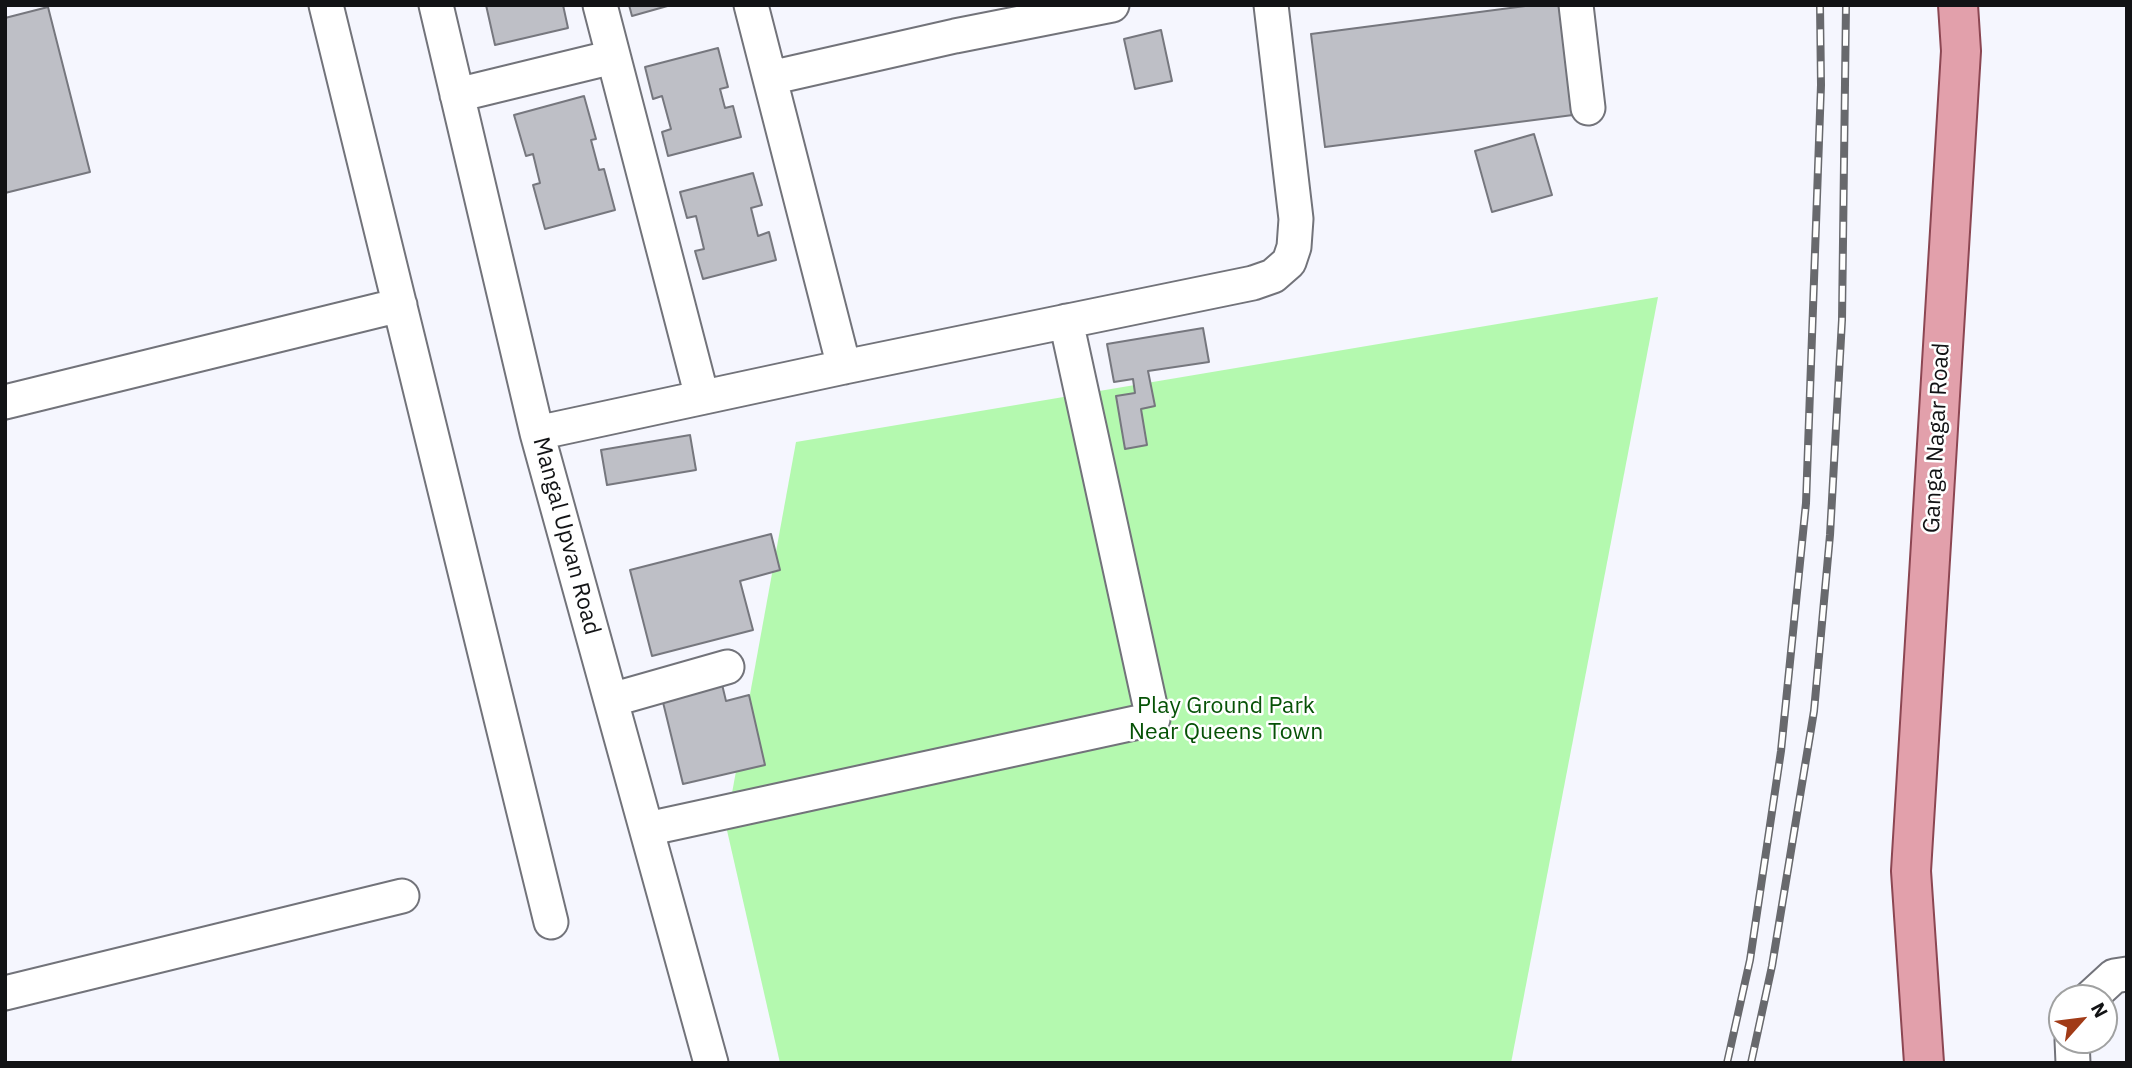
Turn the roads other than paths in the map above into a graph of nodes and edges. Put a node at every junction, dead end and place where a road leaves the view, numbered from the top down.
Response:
1 (326, 5) edge
2 (436, 5) edge
3 (600, 5) edge
4 (751, 5) edge
5 (1112, 5) edge
6 (1576, 5) edge
7 (1958, 5) edge
8 (1275, 6) edge
9 (613, 57) junction
10 (770, 78) junction
11 (457, 95) junction
12 (1588, 108) dead end
13 (400, 305) junction
14 (1066, 321) junction
15 (844, 366) junction
16 (702, 397) junction
17 (5, 402) edge
18 (537, 433) junction
19 (727, 667) dead end
20 (611, 700) junction
21 (647, 829) junction
22 (402, 896) dead end
23 (551, 922) dead end
24 (2127, 974) edge
25 (2105, 984) edge
26 (5, 993) edge
27 (711, 1063) edge
28 (1924, 1063) edge

1 - 13 street
2 - 11 street, Mangal Upvan Road
3 - 9 street
4 - 10 street
5 - 10 street
6 - 12 street
7 - 28 main road, Ganga Nagar Road
8 - 14 street
9 - 11 street
9 - 16 street
10 - 15 street
11 - 18 street, Mangal Upvan Road
13 - 17 street
13 - 23 street
14 - 15 street
14 - 21 street
15 - 16 street
16 - 18 street
18 - 20 street, Mangal Upvan Road
19 - 20 street
20 - 21 street, Mangal Upvan Road
21 - 27 street, Mangal Upvan Road
22 - 26 street
24 - 25 street

